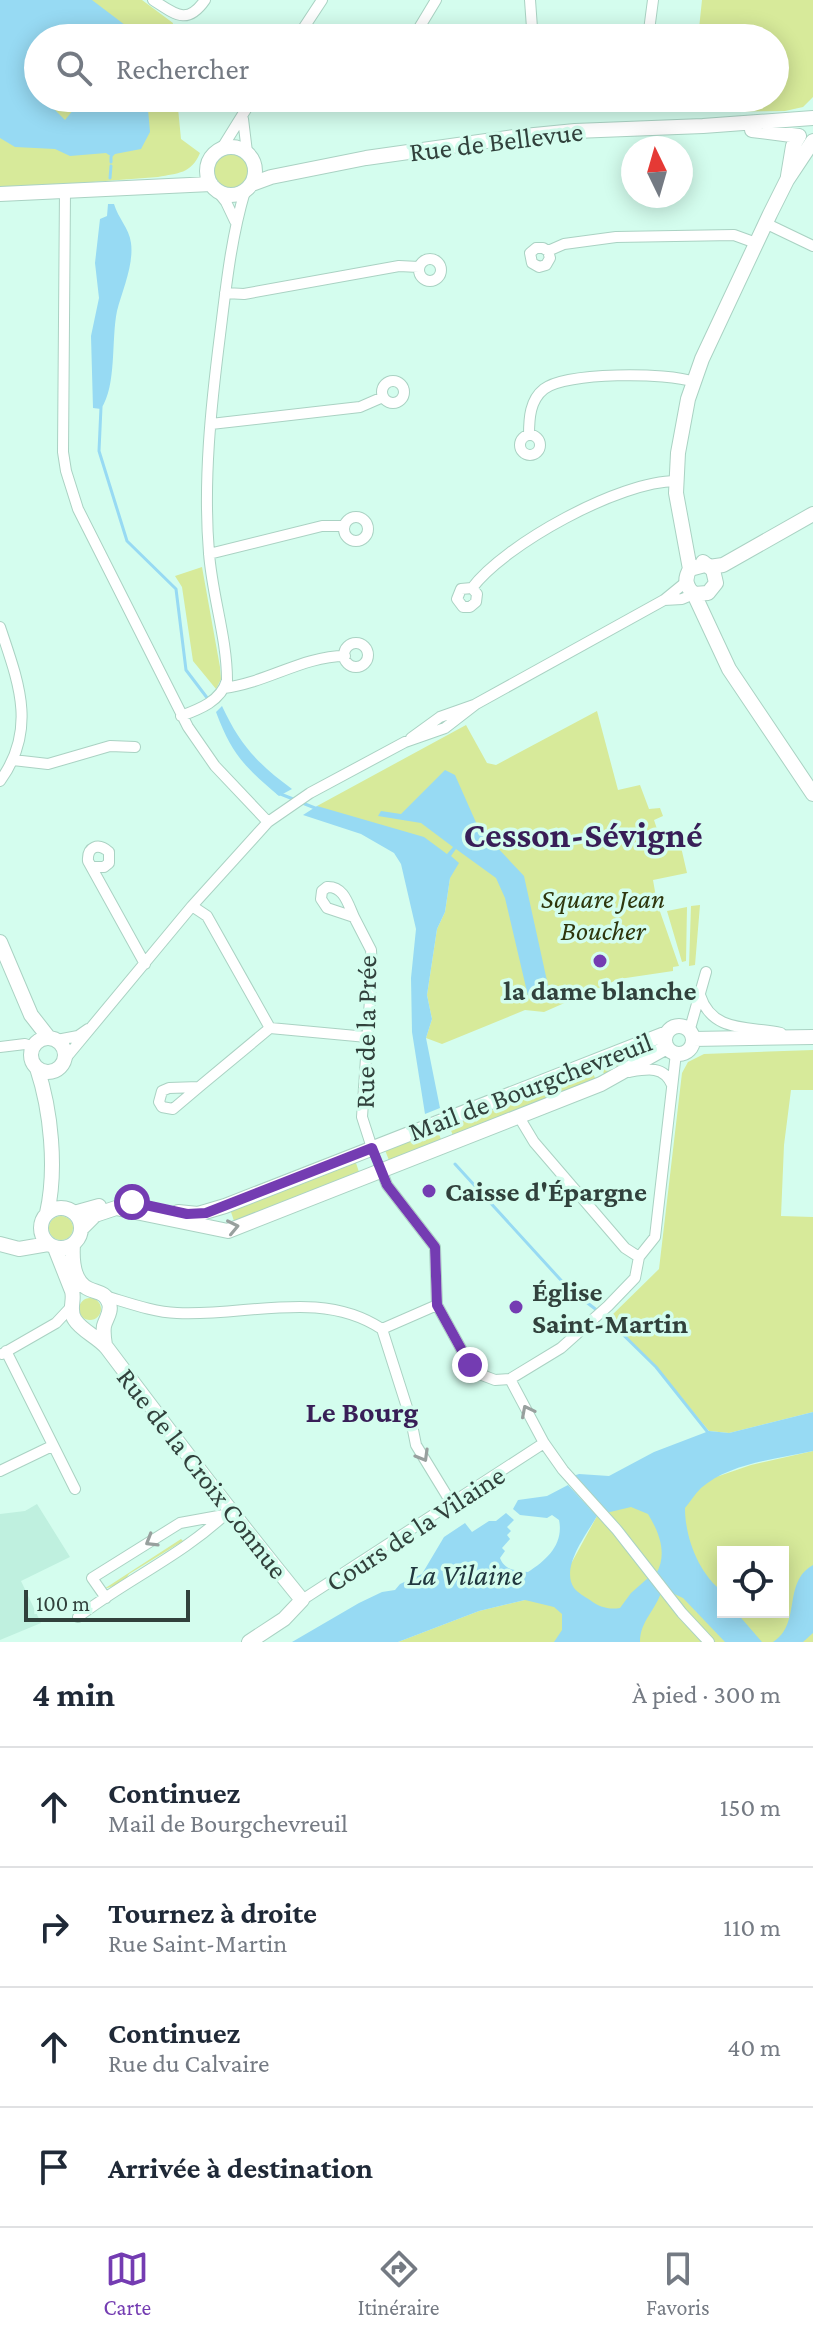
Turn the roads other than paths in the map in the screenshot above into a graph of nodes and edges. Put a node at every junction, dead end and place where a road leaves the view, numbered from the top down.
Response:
1 (153, 0) edge
2 (205, 0) edge
3 (322, 0) edge
4 (436, 0) edge
5 (530, 0) edge
6 (653, 0) edge
7 (306, 24) edge
8 (421, 24) edge
9 (533, 24) edge
10 (650, 24) edge
11 (246, 112) edge
12 (809, 116) edge
13 (243, 117) junction
14 (703, 126) junction
15 (806, 139) edge
16 (222, 148) junction
17 (250, 157) junction
18 (291, 173) junction
19 (212, 182) junction
20 (248, 188) junction
21 (65, 190) junction
22 (0, 194) edge
23 (235, 223) junction
24 (765, 223) junction
25 (756, 243) junction
26 (813, 246) edge
27 (548, 251) dead end
28 (419, 267) dead end
29 (225, 293) junction
30 (694, 382) junction
31 (383, 397) dead end
32 (211, 424) junction
33 (529, 435) dead end
34 (676, 481) junction
35 (813, 514) edge
36 (344, 526) dead end
37 (209, 554) junction
38 (699, 578) junction
39 (472, 588) dead end
40 (0, 627) edge
41 (345, 656) dead end
42 (224, 688) junction
43 (181, 716) junction
44 (135, 747) dead end
45 (13, 760) junction
46 (0, 781) edge
47 (813, 794) edge
48 (268, 822) junction
49 (92, 867) dead end
50 (192, 906) junction
51 (354, 917) dead end
52 (0, 942) edge
53 (145, 964) junction
54 (706, 972) dead end
55 (700, 995) junction
56 (31, 1015) junction
57 (90, 1028) junction
58 (270, 1028) junction
59 (690, 1034) junction
60 (367, 1037) junction
61 (806, 1037) edge
62 (53, 1039) junction
63 (670, 1044) junction
64 (34, 1046) junction
65 (0, 1047) edge
66 (62, 1064) junction
67 (37, 1068) junction
68 (619, 1074) junction
69 (199, 1087) dead end
70 (673, 1088) junction
71 (48, 1102) junction
72 (519, 1117) junction
73 (372, 1148) junction
74 (382, 1172) junction
75 (52, 1184) junction
76 (70, 1210) junction
77 (47, 1213) junction
78 (40, 1227) junction
79 (81, 1229) junction
80 (73, 1244) junction
81 (4, 1245) edge
82 (52, 1246) junction
83 (639, 1257) junction
84 (89, 1289) junction
85 (105, 1296) junction
86 (72, 1302) junction
87 (134, 1305) junction
88 (437, 1305) junction
89 (107, 1318) junction
90 (56, 1323) junction
91 (83, 1326) junction
92 (382, 1329) junction
93 (105, 1345) junction
94 (3, 1353) edge
95 (510, 1379) junction
96 (544, 1443) junction
97 (52, 1446) junction
98 (0, 1471) edge
99 (75, 1489) dead end
100 (452, 1504) junction
101 (227, 1513) junction
102 (106, 1598) junction
103 (302, 1600) junction
104 (78, 1617) dead end
105 (249, 1642) edge
106 (709, 1642) edge

1 - 2 street
3 - 7 street
4 - 8 street
5 - 9 street
6 - 10 street
11 - 13 street
12 - 14 main road, Rue de Bellevue
12 - 15 main road
13 - 16 street
13 - 17 street
14 - 15 main road, Rue de Bellevue
14 - 18 main road, Rue de Bellevue
15 - 24 main road
16 - 17 main road
16 - 19 main road
17 - 18 main road, Rue de Bellevue
17 - 20 main road
18 - 20 main road, Rue de Bellevue
19 - 20 main road
19 - 21 main road
19 - 23 street
20 - 23 street
21 - 22 main road
21 - 43 street
23 - 29 street
24 - 25 main road
24 - 26 street
25 - 27 street
25 - 30 main road
28 - 29 street
29 - 32 street
30 - 33 street
30 - 34 main road
31 - 32 street
32 - 37 street
34 - 38 main road
34 - 39 street
35 - 38 main road
36 - 37 street
37 - 42 street
38 - 47 main road
38 - 48 street
40 - 45 street
41 - 42 street
42 - 43 street
43 - 48 street
44 - 45 street
45 - 46 street
48 - 50 street
49 - 53 street
50 - 53 street
50 - 58 street
51 - 60 street, Rue de la Prée
52 - 56 main road
53 - 57 street
54 - 55 street
55 - 59 street
55 - 61 street, Mail de Bourgchevreuil
56 - 62 main road
56 - 64 main road
57 - 62 street
57 - 66 street
58 - 60 street
58 - 69 street
59 - 61 main road, Mail de Bourgchevreuil
59 - 63 main road, Mail de Bourgchevreuil
59 - 63 main road
60 - 73 street, Rue de la Prée
62 - 64 main road
62 - 66 main road
63 - 68 main road, Mail de Bourgchevreuil
63 - 70 street
63 - 73 main road, Mail de Bourgchevreuil
64 - 65 street
64 - 67 main road
66 - 67 main road
66 - 71 main road
67 - 71 main road
68 - 70 street
68 - 72 main road, Mail de Bourgchevreuil
70 - 83 street
71 - 75 main road
72 - 74 main road, Mail de Bourgchevreuil
72 - 83 street
73 - 74 main road
73 - 76 main road, Mail de Bourgchevreuil
79 -> 74 main road, Mail de Bourgchevreuil
74 - 88 street
75 - 76 main road
75 - 77 main road
76 - 77 main road
76 - 79 main road
77 - 78 main road
78 - 81 main road
78 - 82 main road
79 - 80 main road
80 - 82 main road
80 - 84 main road
81 - 82 main road
82 - 86 main road, Rue de la Croix Connue
83 - 95 street
84 - 85 main road
84 - 86 main road
85 - 87 street
85 - 89 main road, Rue de la Croix Connue
86 - 90 street
86 - 91 main road, Rue de la Croix Connue
87 - 89 street
87 - 92 street
88 - 92 street
88 - 95 street
89 - 91 main road
89 - 93 main road, Rue de la Croix Connue
90 - 91 street
90 - 94 street
91 - 93 main road, Rue de la Croix Connue
92 -> 100 street
93 - 101 main road, Rue de la Croix Connue
94 - 97 street
96 -> 95 street
96 - 100 street, Cours de la Vilaine
96 - 106 street
97 - 98 street
97 - 99 street
100 - 103 street, Cours de la Vilaine
101 - 102 street
101 -> 102 street
101 - 103 main road, Rue de la Croix Connue
102 - 104 street
103 - 105 main road, Cours de la Vilaine

